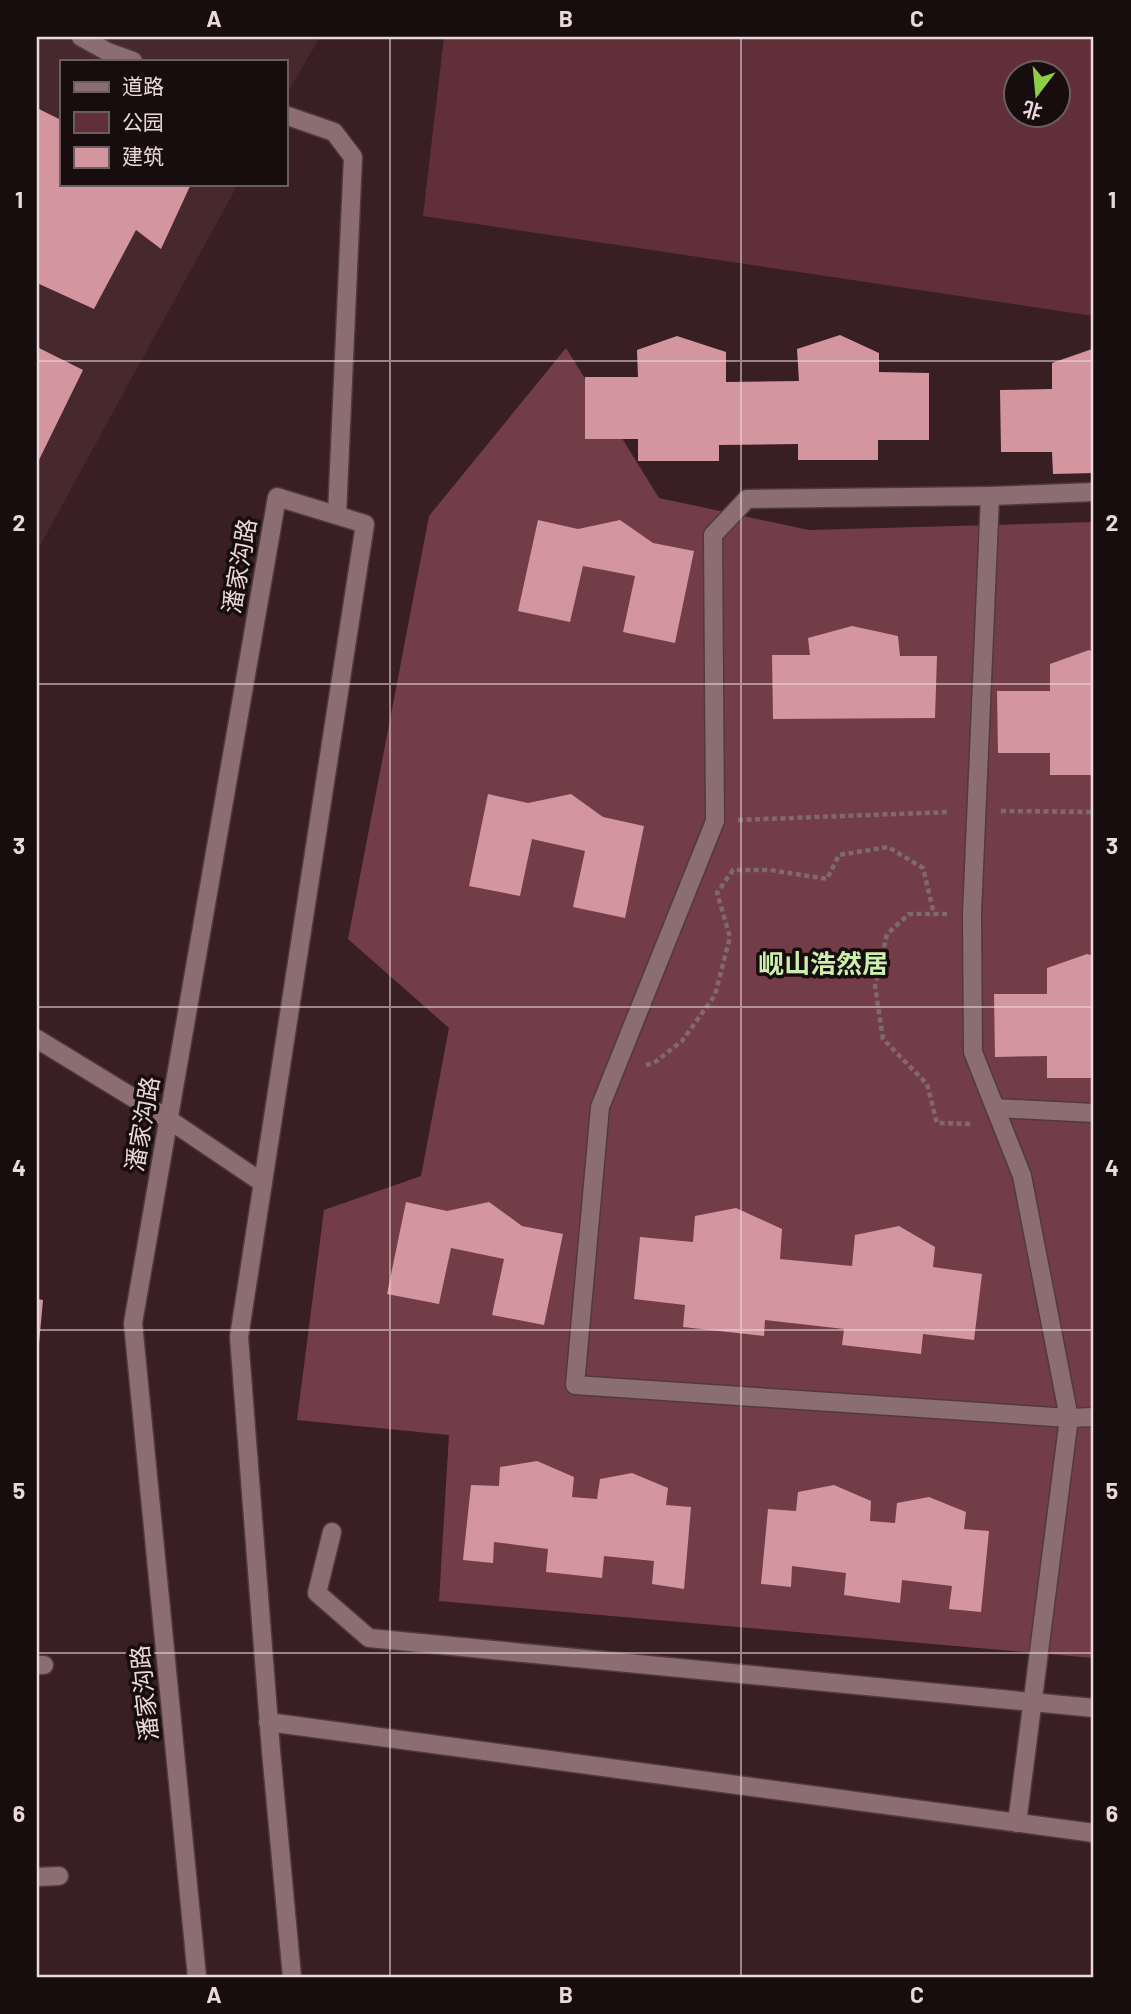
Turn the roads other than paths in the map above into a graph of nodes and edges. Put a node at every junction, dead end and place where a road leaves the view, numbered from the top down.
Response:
1 (81, 37) edge
2 (130, 60) edge
3 (287, 116) edge
4 (1094, 492) edge
5 (989, 496) junction
6 (337, 515) junction
7 (37, 1039) edge
8 (1094, 1113) edge
9 (999, 1116) junction
10 (168, 1119) junction
11 (263, 1183) junction
12 (1094, 1417) edge
13 (1069, 1418) junction
14 (332, 1532) dead end
15 (1032, 1701) junction
16 (1094, 1708) edge
17 (268, 1722) junction
18 (1017, 1823) junction
19 (1094, 1833) edge
20 (59, 1875) dead end
21 (37, 1877) edge
22 (197, 1977) edge
23 (292, 1977) edge

1 - 2 street
3 - 6 street
4 - 5 street
5 - 9 street
5 - 13 street
6 - 10 street, 潘家沟路
6 - 11 street, 潘家沟路
7 - 10 street
8 - 9 street
9 - 13 street
10 - 11 street
10 - 22 street, 潘家沟路
11 - 17 street, 潘家沟路
12 - 13 street
13 - 15 street
14 - 15 street
15 - 16 street
15 - 18 street
17 - 18 street
17 - 23 street, 潘家沟路
18 - 19 street
20 - 21 street

